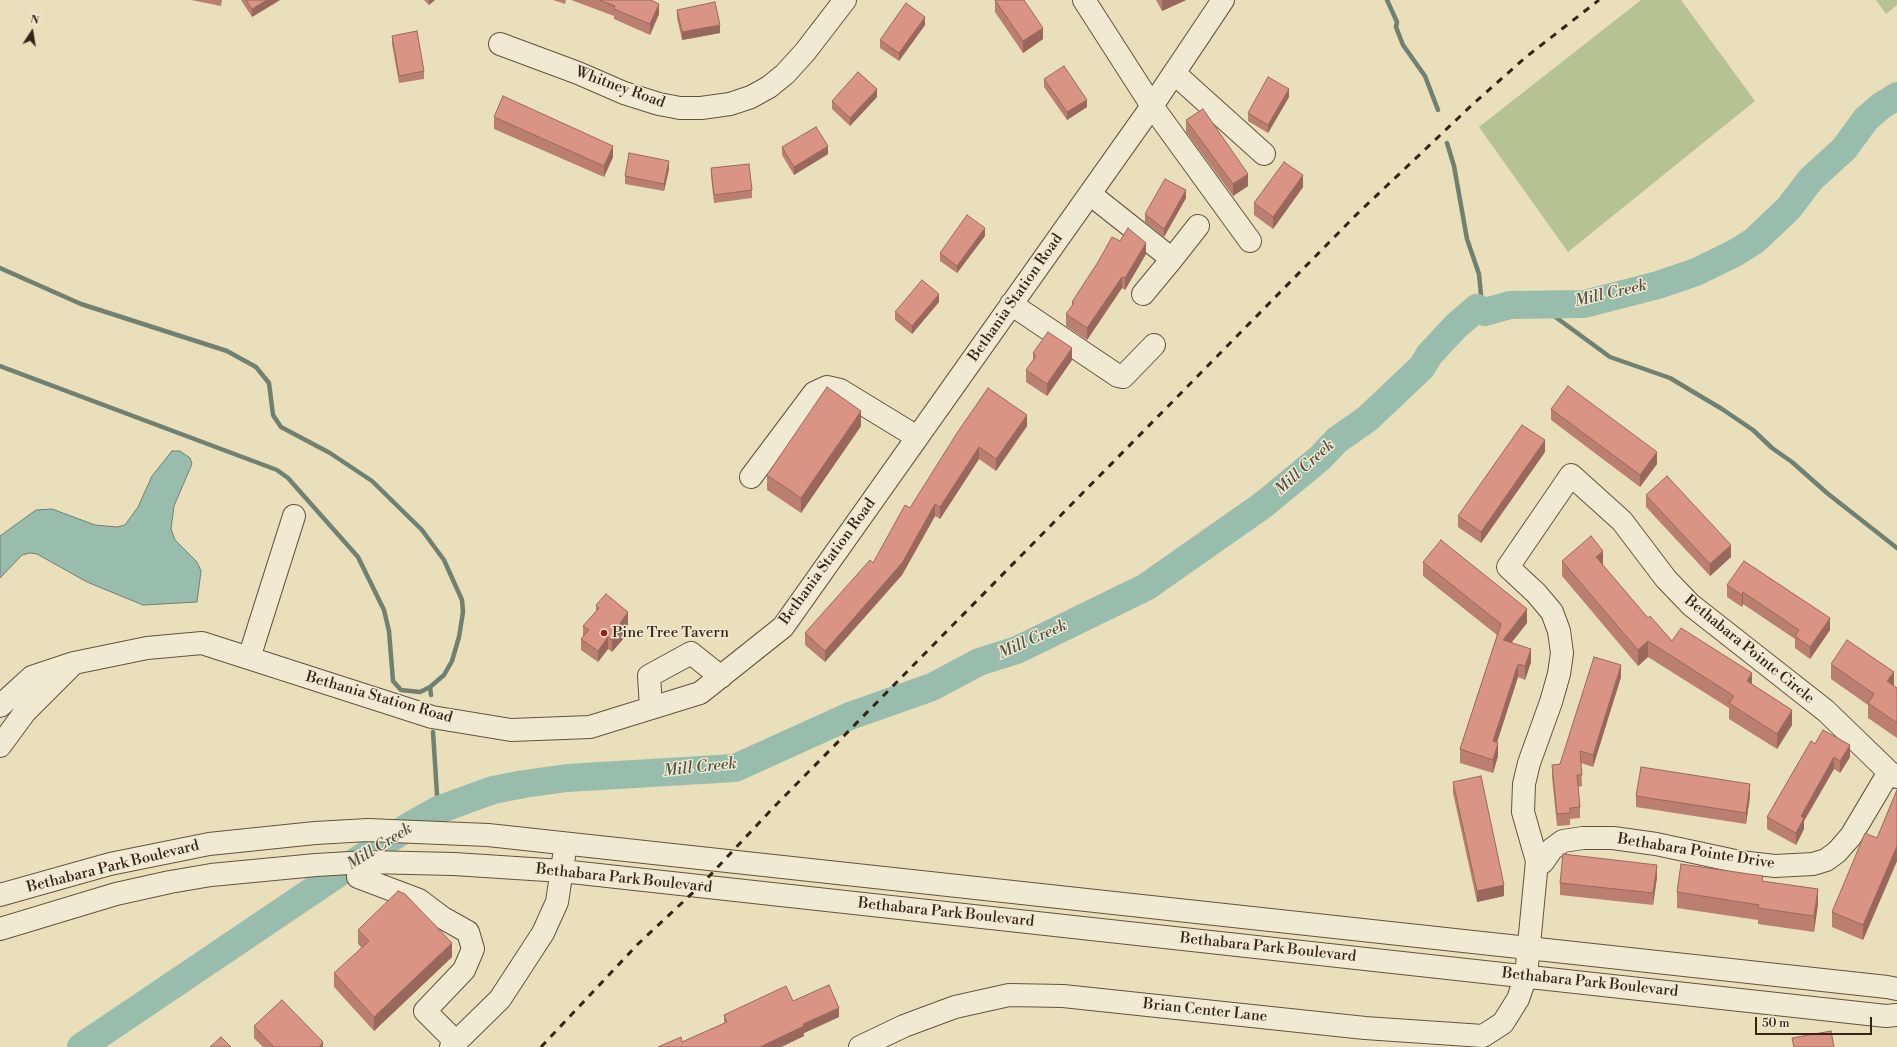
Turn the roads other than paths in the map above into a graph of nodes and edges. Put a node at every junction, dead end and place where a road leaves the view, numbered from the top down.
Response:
1 (845, 0) edge
2 (1084, 0) edge
3 (1223, 0) edge
4 (500, 44) dead end
5 (1174, 73) junction
6 (1152, 106) junction
7 (1264, 154) dead end
8 (1090, 194) junction
9 (1198, 226) dead end
10 (1250, 241) dead end
11 (1172, 259) junction
12 (1143, 294) dead end
13 (1012, 304) junction
14 (1154, 345) dead end
15 (917, 437) junction
16 (751, 476) dead end
17 (294, 516) dead end
18 (249, 658) junction
19 (74, 663) junction
20 (721, 677) junction
21 (0, 706) edge
22 (651, 708) junction
23 (0, 746) edge
24 (1893, 775) edge
25 (566, 843) junction
26 (1537, 861) junction
27 (562, 871) junction
28 (358, 877) dead end
29 (0, 895) edge
30 (0, 929) edge
31 (1529, 948) junction
32 (1526, 976) junction
33 (1897, 989) edge
34 (1897, 1015) edge
35 (454, 1045) edge
36 (860, 1047) edge

1 - 4 street, Whitney Road
2 - 6 street
3 - 5 street, Bethania Station Road
5 - 6 street, Bethania Station Road
5 - 7 street
6 - 8 street, Bethania Station Road
6 - 10 street
8 - 11 street
8 - 13 street, Bethania Station Road
9 - 11 street
11 - 12 street
13 - 14 street
13 - 15 street, Bethania Station Road
15 - 16 street
15 - 20 street, Bethania Station Road
17 - 18 street
18 - 19 street, Bethania Station Road
18 - 22 street, Bethania Station Road
19 - 21 street, Bethania Station Road
19 - 23 street
20 - 22 street, Bethania Station Road
20 - 22 street
24 - 26 street, Bethabara Pointe Drive
24 - 26 street, Bethabara Pointe Circle
25 - 27 street
25 - 29 street, Bethabara Park Boulevard
25 - 31 street, Bethabara Park Boulevard
26 - 31 street, Bethabara Pointe Circle
27 - 30 street, Bethabara Park Boulevard
27 - 32 street, Bethabara Park Boulevard
27 - 35 street
28 - 35 street
31 - 32 street, Brian Center Lane
31 - 33 street, Bethabara Park Boulevard
32 - 34 street, Bethabara Park Boulevard
32 - 36 street, Brian Center Lane

